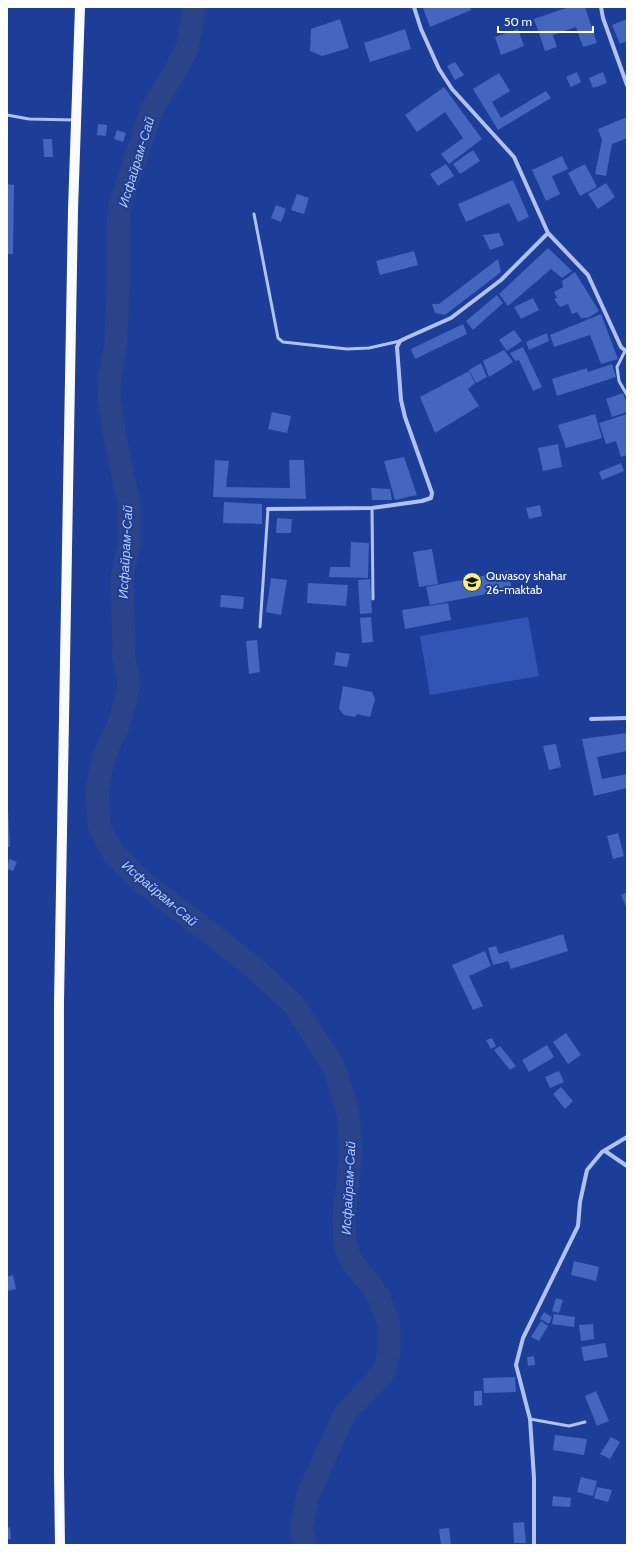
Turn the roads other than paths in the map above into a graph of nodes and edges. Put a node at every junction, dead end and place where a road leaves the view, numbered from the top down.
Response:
1 (80, 7) edge
2 (414, 7) edge
3 (601, 7) edge
4 (627, 85) edge
5 (7, 115) edge
6 (76, 120) junction
7 (254, 214) dead end
8 (548, 233) junction
9 (400, 341) junction
10 (626, 352) edge
11 (627, 395) edge
12 (372, 508) junction
13 (268, 509) joint
14 (373, 599) dead end
15 (260, 627) dead end
16 (627, 718) edge
17 (591, 719) dead end
18 (627, 1137) edge
19 (605, 1151) junction
20 (627, 1166) edge
21 (530, 1420) junction
22 (585, 1422) dead end
23 (60, 1545) edge
24 (534, 1545) edge

1 - 6 main road
2 - 8 street
3 - 4 street
5 - 6 lane
6 - 23 main road
7 - 9 lane
8 - 9 street
8 - 10 street
9 - 12 street
10 - 11 lane
12 - 13 street
12 - 14 lane
13 - 15 lane
16 - 17 street
18 - 19 street
19 - 20 street
19 - 21 street
21 - 22 lane
21 - 24 street

